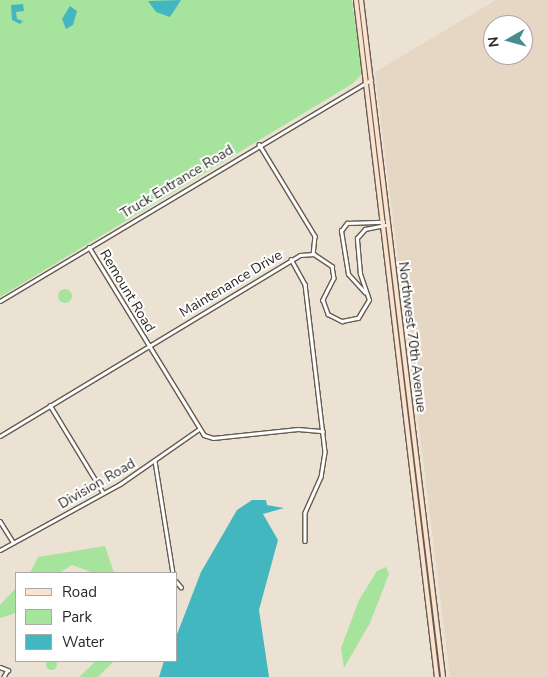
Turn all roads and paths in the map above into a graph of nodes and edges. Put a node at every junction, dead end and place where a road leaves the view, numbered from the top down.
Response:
1 (356, 0) edge
2 (361, 0) edge
3 (365, 80) junction
4 (371, 80) junction
5 (260, 144) junction
6 (379, 219) junction
7 (386, 225) junction
8 (380, 226) junction
9 (89, 247) junction
10 (313, 254) junction
11 (291, 259) junction
12 (367, 294) junction
13 (0, 302) edge
14 (148, 346) junction
15 (50, 405) junction
16 (199, 429) junction
17 (323, 431) junction
18 (0, 436) edge
19 (155, 461) junction
20 (103, 492) junction
21 (0, 522) edge
22 (305, 541) dead end
23 (13, 542) junction
24 (0, 550) edge
25 (173, 572) edge
26 (178, 583) edge
27 (181, 587) dead end
28 (0, 667) edge
29 (4, 677) edge
30 (437, 677) edge
31 (443, 677) edge

1 - 3 main road, Northwest 70th Avenue
2 - 4 main road, Northwest 70th Avenue
3 - 4 street
3 - 5 street, Truck Entrance Road
3 - 6 main road, Northwest 70th Avenue
4 - 7 main road, Northwest 70th Avenue
5 - 9 street, Truck Entrance Road
5 - 10 street
6 - 7 street
6 - 8 main road, Northwest 70th Avenue
6 - 12 street
7 - 8 street
7 - 31 main road, Northwest 70th Avenue
8 - 12 street
8 - 30 main road, Northwest 70th Avenue
9 - 13 street, Truck Entrance Road
9 - 14 street, Remount Road
10 - 11 street, Maintenance Drive
10 - 12 street
11 - 14 street, Maintenance Drive
11 - 17 street
14 - 15 street, Maintenance Drive
14 - 16 street, Remount Road
15 - 18 street, Maintenance Drive
15 - 20 street
16 - 17 street
16 - 19 street, Division Road
17 - 22 street
19 - 20 street, Division Road
19 - 25 street
20 - 23 street, Division Road
21 - 23 street
23 - 24 street, Division Road
26 - 27 street
28 - 29 street

